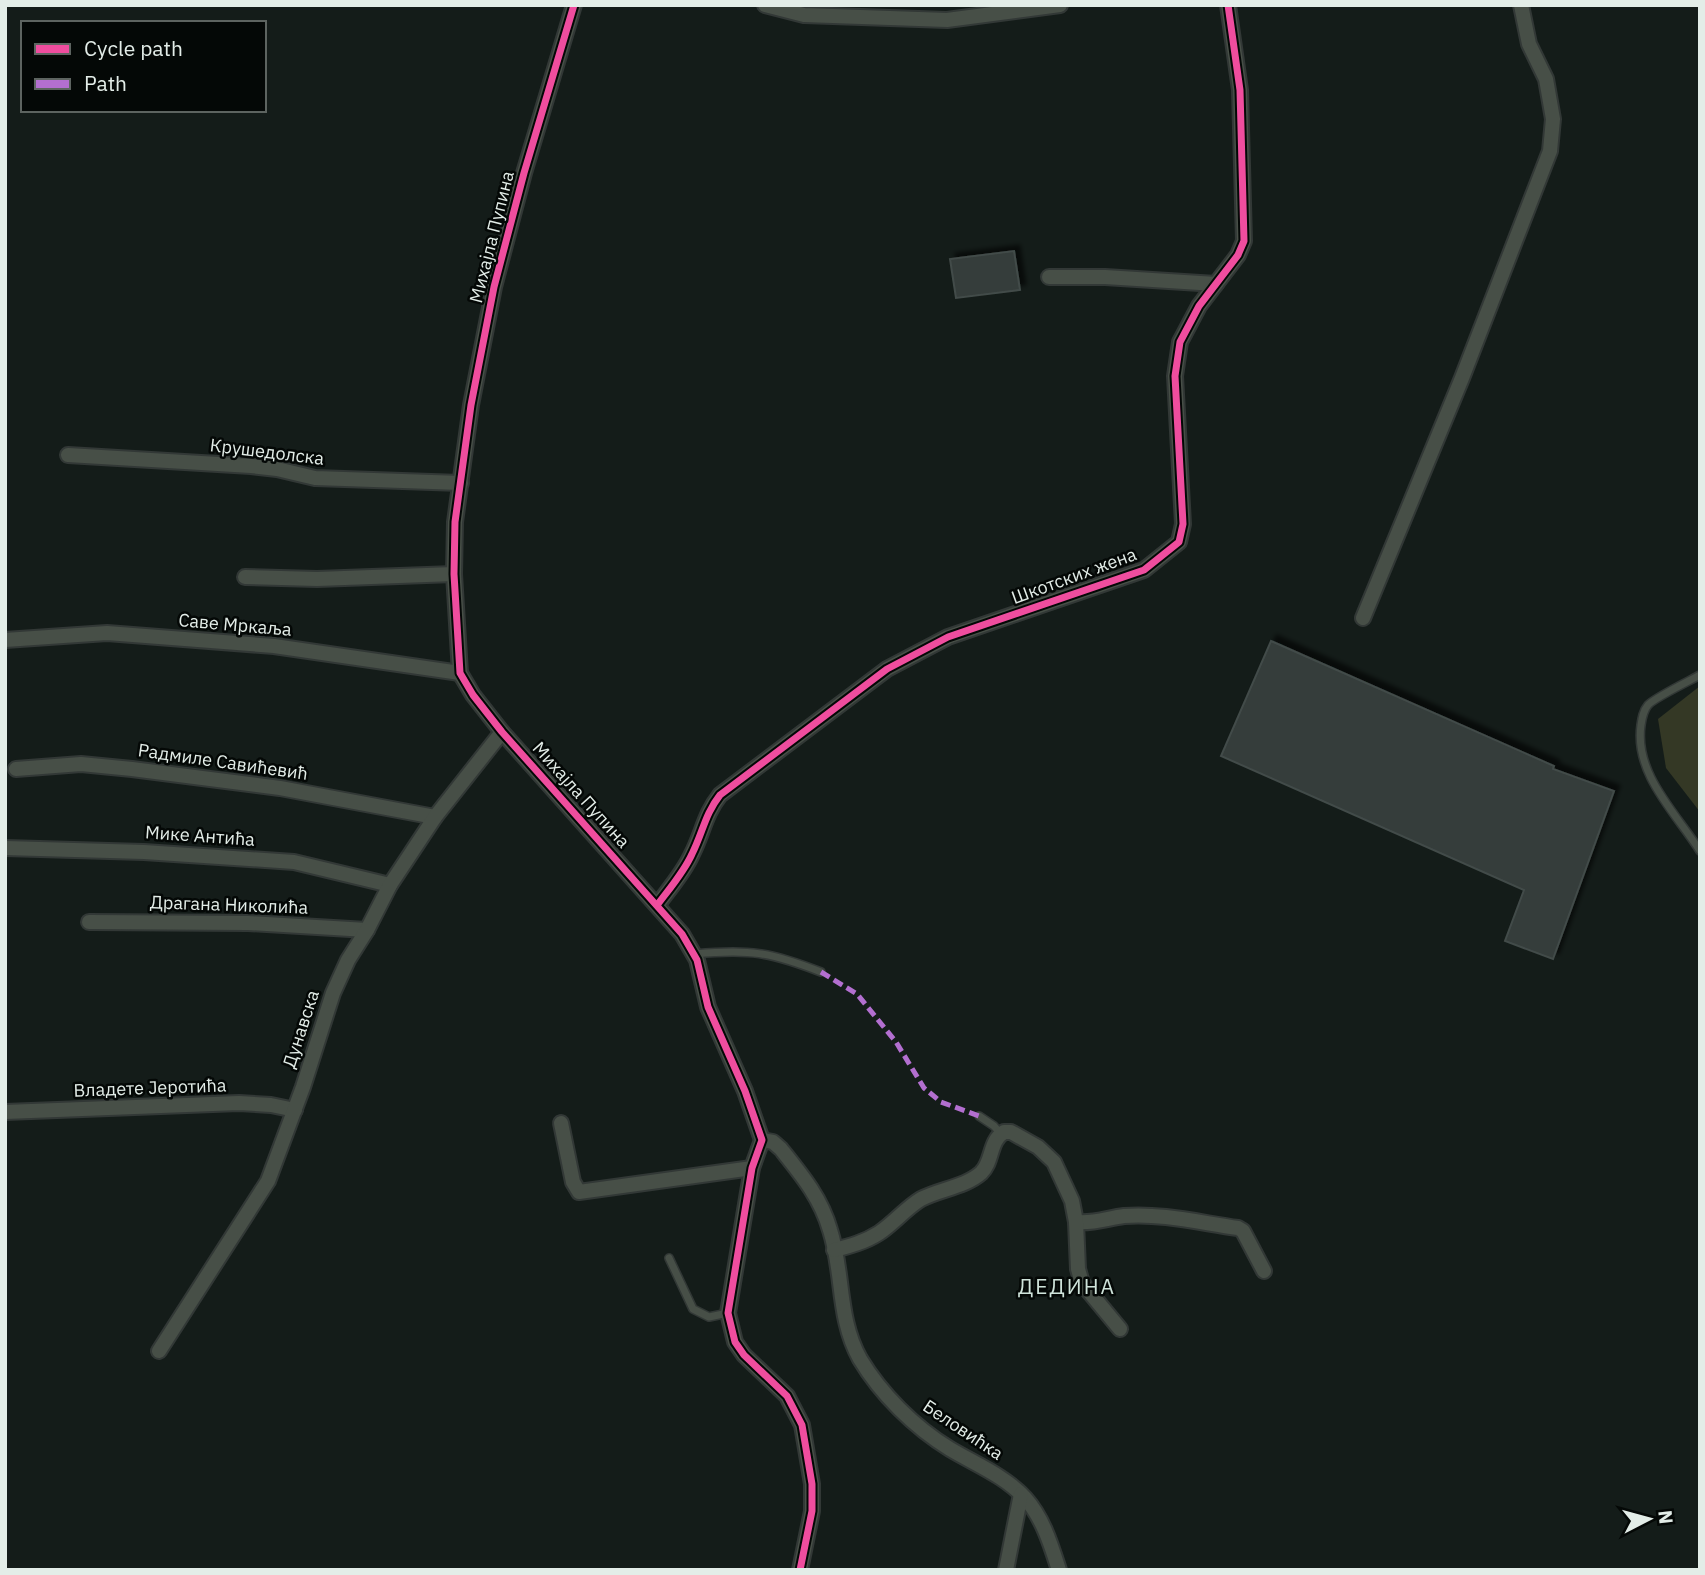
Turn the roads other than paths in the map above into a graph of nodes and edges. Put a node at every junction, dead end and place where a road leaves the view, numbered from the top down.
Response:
1 (574, 5) edge
2 (765, 5) edge
3 (1060, 5) edge
4 (1228, 5) edge
5 (1521, 5) edge
6 (1049, 277) dead end
7 (1216, 284) junction
8 (68, 455) dead end
9 (461, 483) junction
10 (454, 574) junction
11 (245, 577) dead end
12 (1363, 618) dead end
13 (5, 640) edge
14 (460, 673) junction
15 (1700, 675) edge
16 (502, 732) junction
17 (10, 769) edge
18 (435, 817) junction
19 (5, 848) edge
20 (1700, 851) edge
21 (390, 885) junction
22 (658, 904) junction
23 (89, 922) dead end
24 (367, 930) junction
25 (694, 954) junction
26 (821, 972) dead end
27 (295, 1110) junction
28 (5, 1112) edge
29 (979, 1116) dead end
30 (561, 1123) dead end
31 (1000, 1133) junction
32 (761, 1140) junction
33 (752, 1168) junction
34 (1076, 1222) junction
35 (834, 1250) junction
36 (669, 1258) dead end
37 (1264, 1271) dead end
38 (728, 1313) junction
39 (1120, 1329) dead end
40 (159, 1351) dead end
41 (1021, 1494) junction
42 (800, 1570) edge
43 (1006, 1570) edge
44 (1059, 1570) edge

1 - 9 street, Михајла Пупина
2 - 3 street
4 - 7 street, Шкотских жена
5 - 12 street
6 - 7 street
7 - 22 street, Шкотских жена
8 - 9 street, Крушедолска
9 - 10 street, Михајла Пупина
10 - 11 street
10 - 14 street, Михајла Пупина
13 - 14 street, Саве Мркаља
14 - 16 street, Михајла Пупина
15 - 20 lane
16 - 18 street, Дунавска
16 - 22 street, Михајла Пупина
17 - 18 street, Радмиле Савићевић
18 - 21 street, Дунавска
19 - 21 street, Мике Антића
21 - 24 street, Дунавска
22 - 25 street, Михајла Пупина
23 - 24 street, Драгана Николића
24 - 27 street, Дунавска
25 - 26 lane
25 - 32 street, Михајла Пупина
27 - 28 street, Владете Јеротића
27 - 40 street, Дунавска
29 - 31 lane
30 - 33 street
31 - 34 street
31 - 35 street
32 - 33 street
32 - 35 street, Беловићка
33 - 38 street
34 - 37 street
34 - 39 street
35 - 41 street, Беловићка
36 - 38 lane
38 - 42 street
41 - 43 street
41 - 44 street, Беловићка

